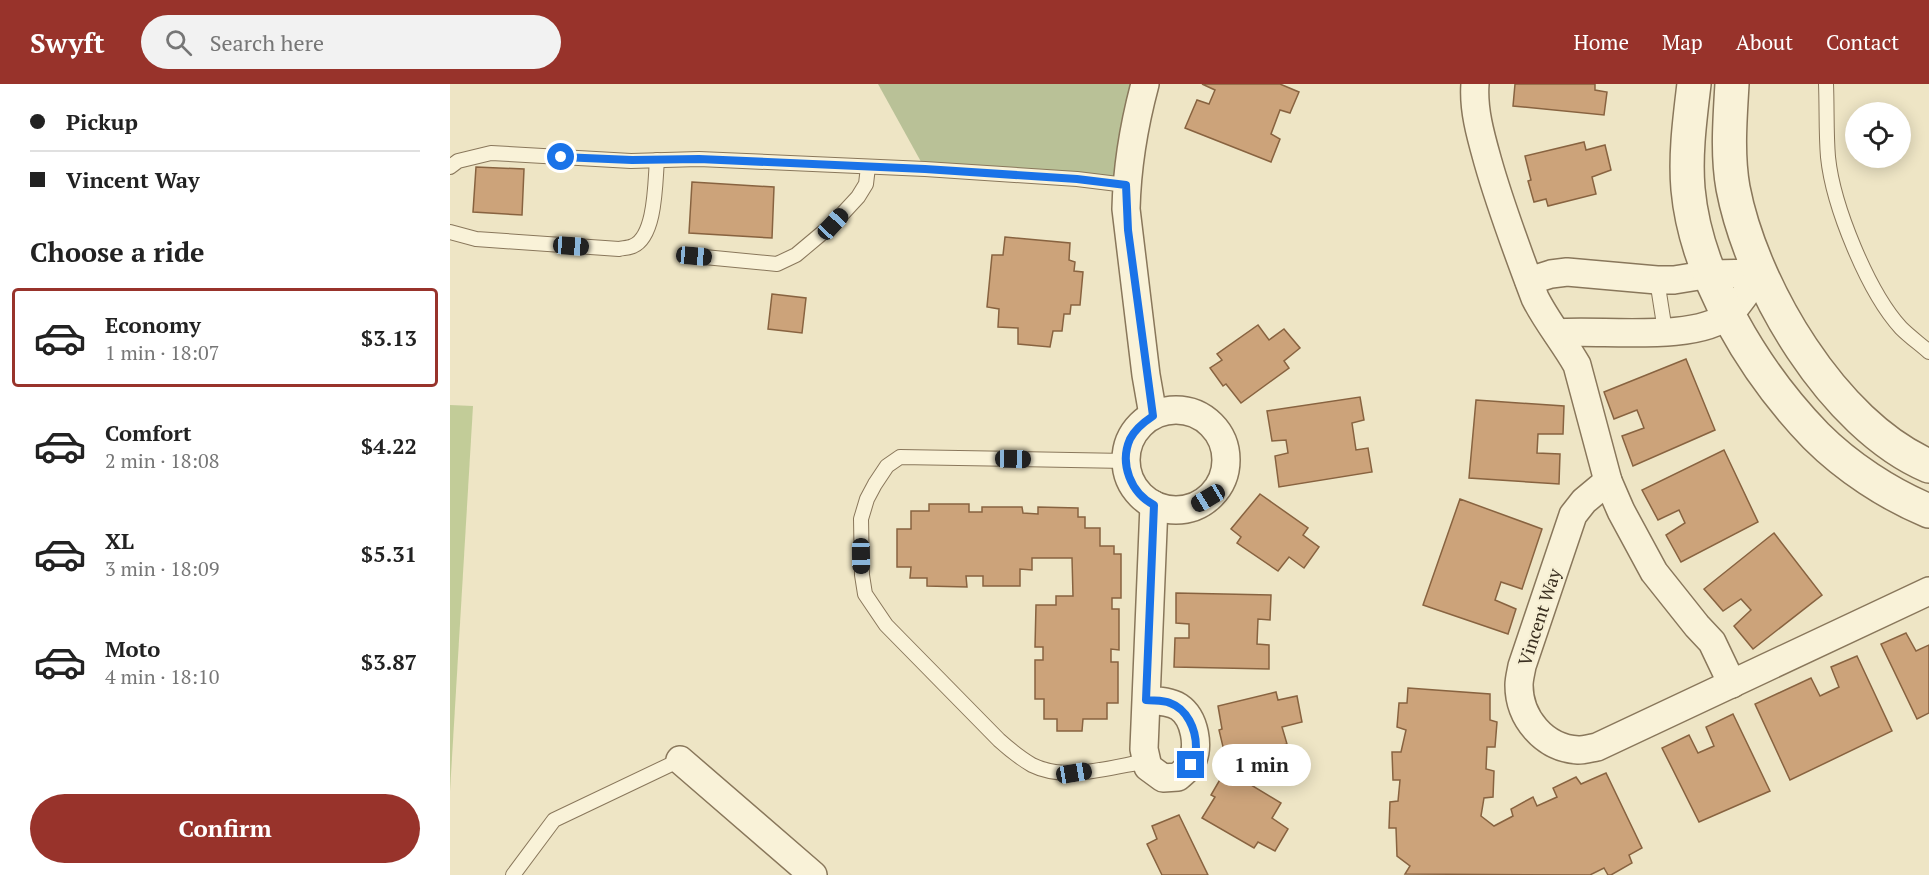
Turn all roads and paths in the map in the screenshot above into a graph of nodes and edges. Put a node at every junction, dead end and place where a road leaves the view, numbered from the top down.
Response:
1 (1145, 84) edge
2 (1475, 84) edge
3 (1694, 84) edge
4 (1732, 84) edge
5 (1826, 84) edge
6 (657, 160) junction
7 (450, 167) edge
8 (868, 167) junction
9 (1126, 185) junction
10 (450, 232) edge
11 (694, 256) dead end
12 (1760, 273) junction
13 (1711, 274) junction
14 (1657, 280) junction
15 (1529, 281) junction
16 (1728, 314) junction
17 (1665, 331) junction
18 (1557, 333) junction
19 (1929, 352) edge
20 (1153, 416) junction
21 (1126, 461) junction
22 (1929, 466) edge
23 (1608, 481) junction
24 (1154, 505) junction
25 (1929, 511) edge
26 (1929, 591) edge
27 (1732, 684) junction
28 (1146, 700) junction
29 (680, 760) joint
30 (1147, 761) junction
31 (513, 875) edge
32 (813, 875) edge

1 - 9 street
2 - 15 street
3 - 13 street
4 - 12 street
5 - 19 lane
6 - 7 lane
6 - 8 lane
6 - 10 lane
8 - 9 lane
8 - 11 lane
9 - 20 street
12 - 13 street
12 - 16 street
12 - 22 street
13 - 14 street
13 - 16 street
14 - 15 street
14 - 17 lane
15 - 18 street
16 - 17 street
16 - 25 street
17 - 18 street
18 - 23 street
20 - 21 street
20 - 24 street
21 - 24 street
21 - 30 lane
23 - 27 street
23 - 27 street, Vincent Way
24 - 28 street
26 - 27 street, Vincent Way
28 - 30 street
28 - 30 street
29 - 31 lane
29 - 32 street

